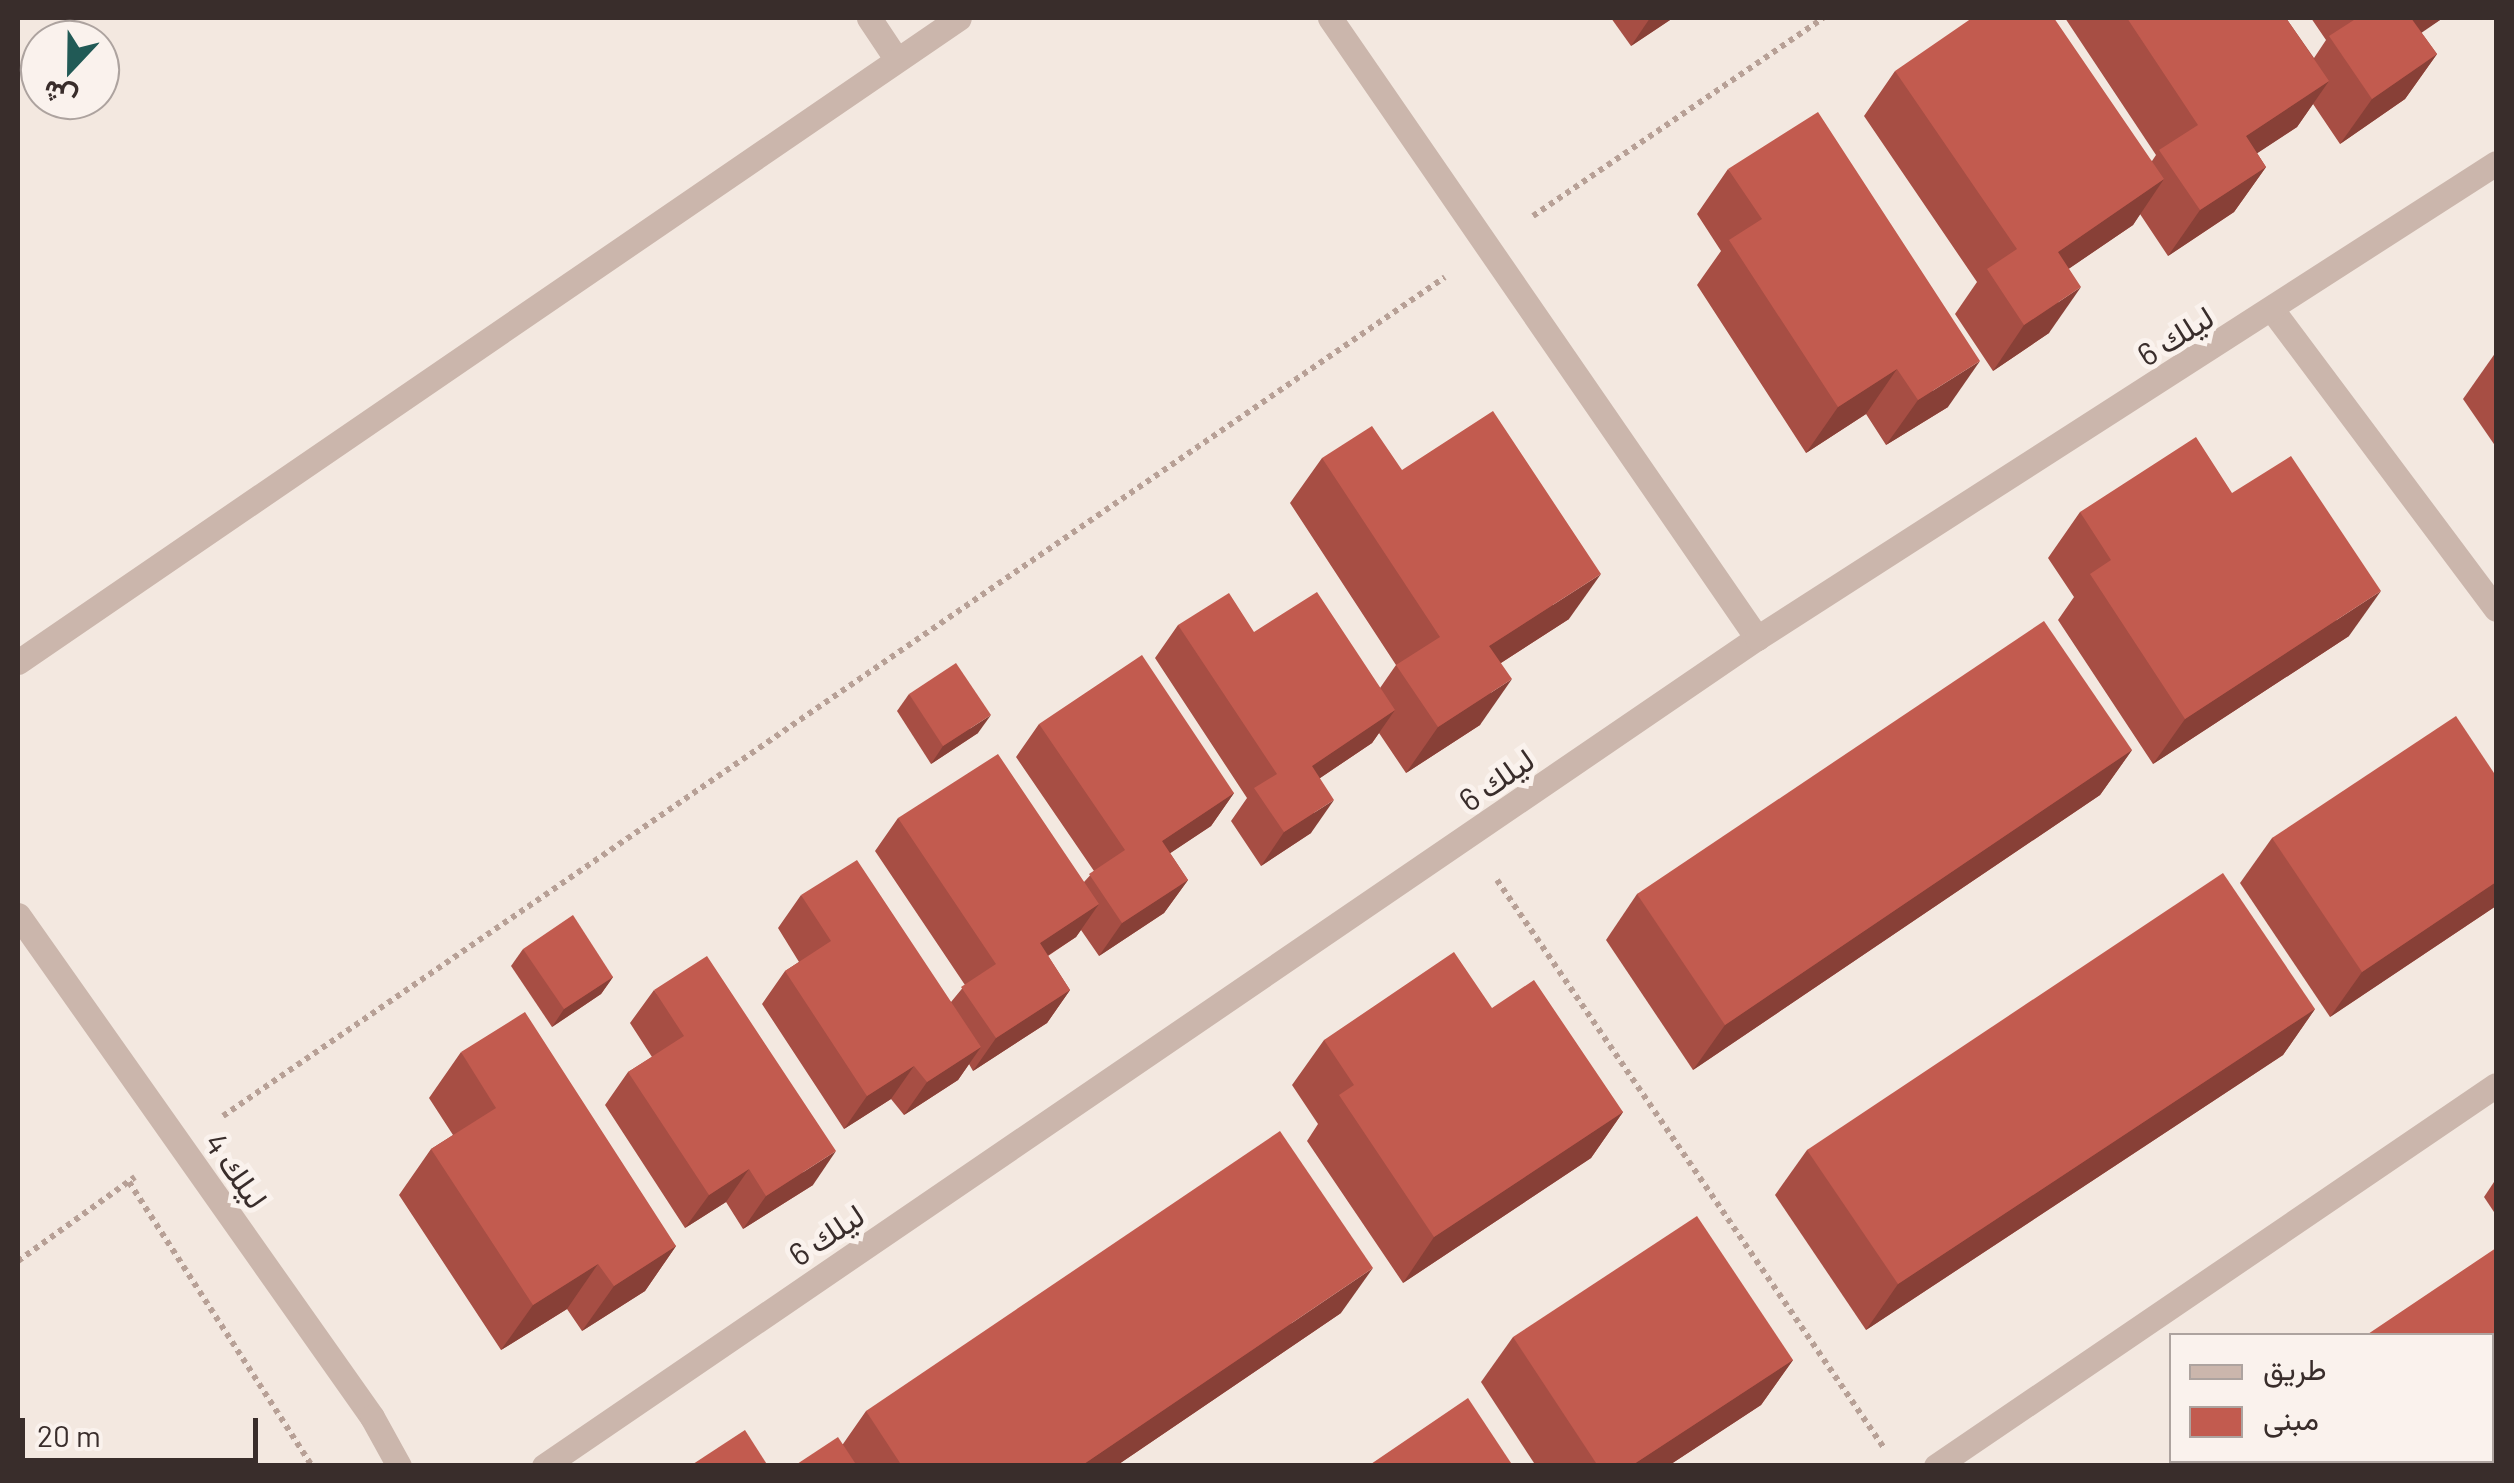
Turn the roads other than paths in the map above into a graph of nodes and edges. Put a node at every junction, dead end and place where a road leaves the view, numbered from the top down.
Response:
1 (870, 18) edge
2 (959, 18) edge
3 (1330, 18) edge
4 (897, 60) junction
5 (2496, 163) edge
6 (2273, 311) junction
7 (2496, 609) edge
8 (1757, 638) junction
9 (18, 662) edge
10 (18, 914) edge
11 (2496, 1086) edge
12 (399, 1466) edge
13 (544, 1466) edge
14 (1936, 1466) edge

1 - 4 street
2 - 4 street
3 - 8 street
4 - 9 street
5 - 6 street, ليلك 6
6 - 7 street
6 - 8 street, ليلك 6
8 - 13 street, ليلك 6
10 - 12 street, ليلك 4
11 - 14 street

